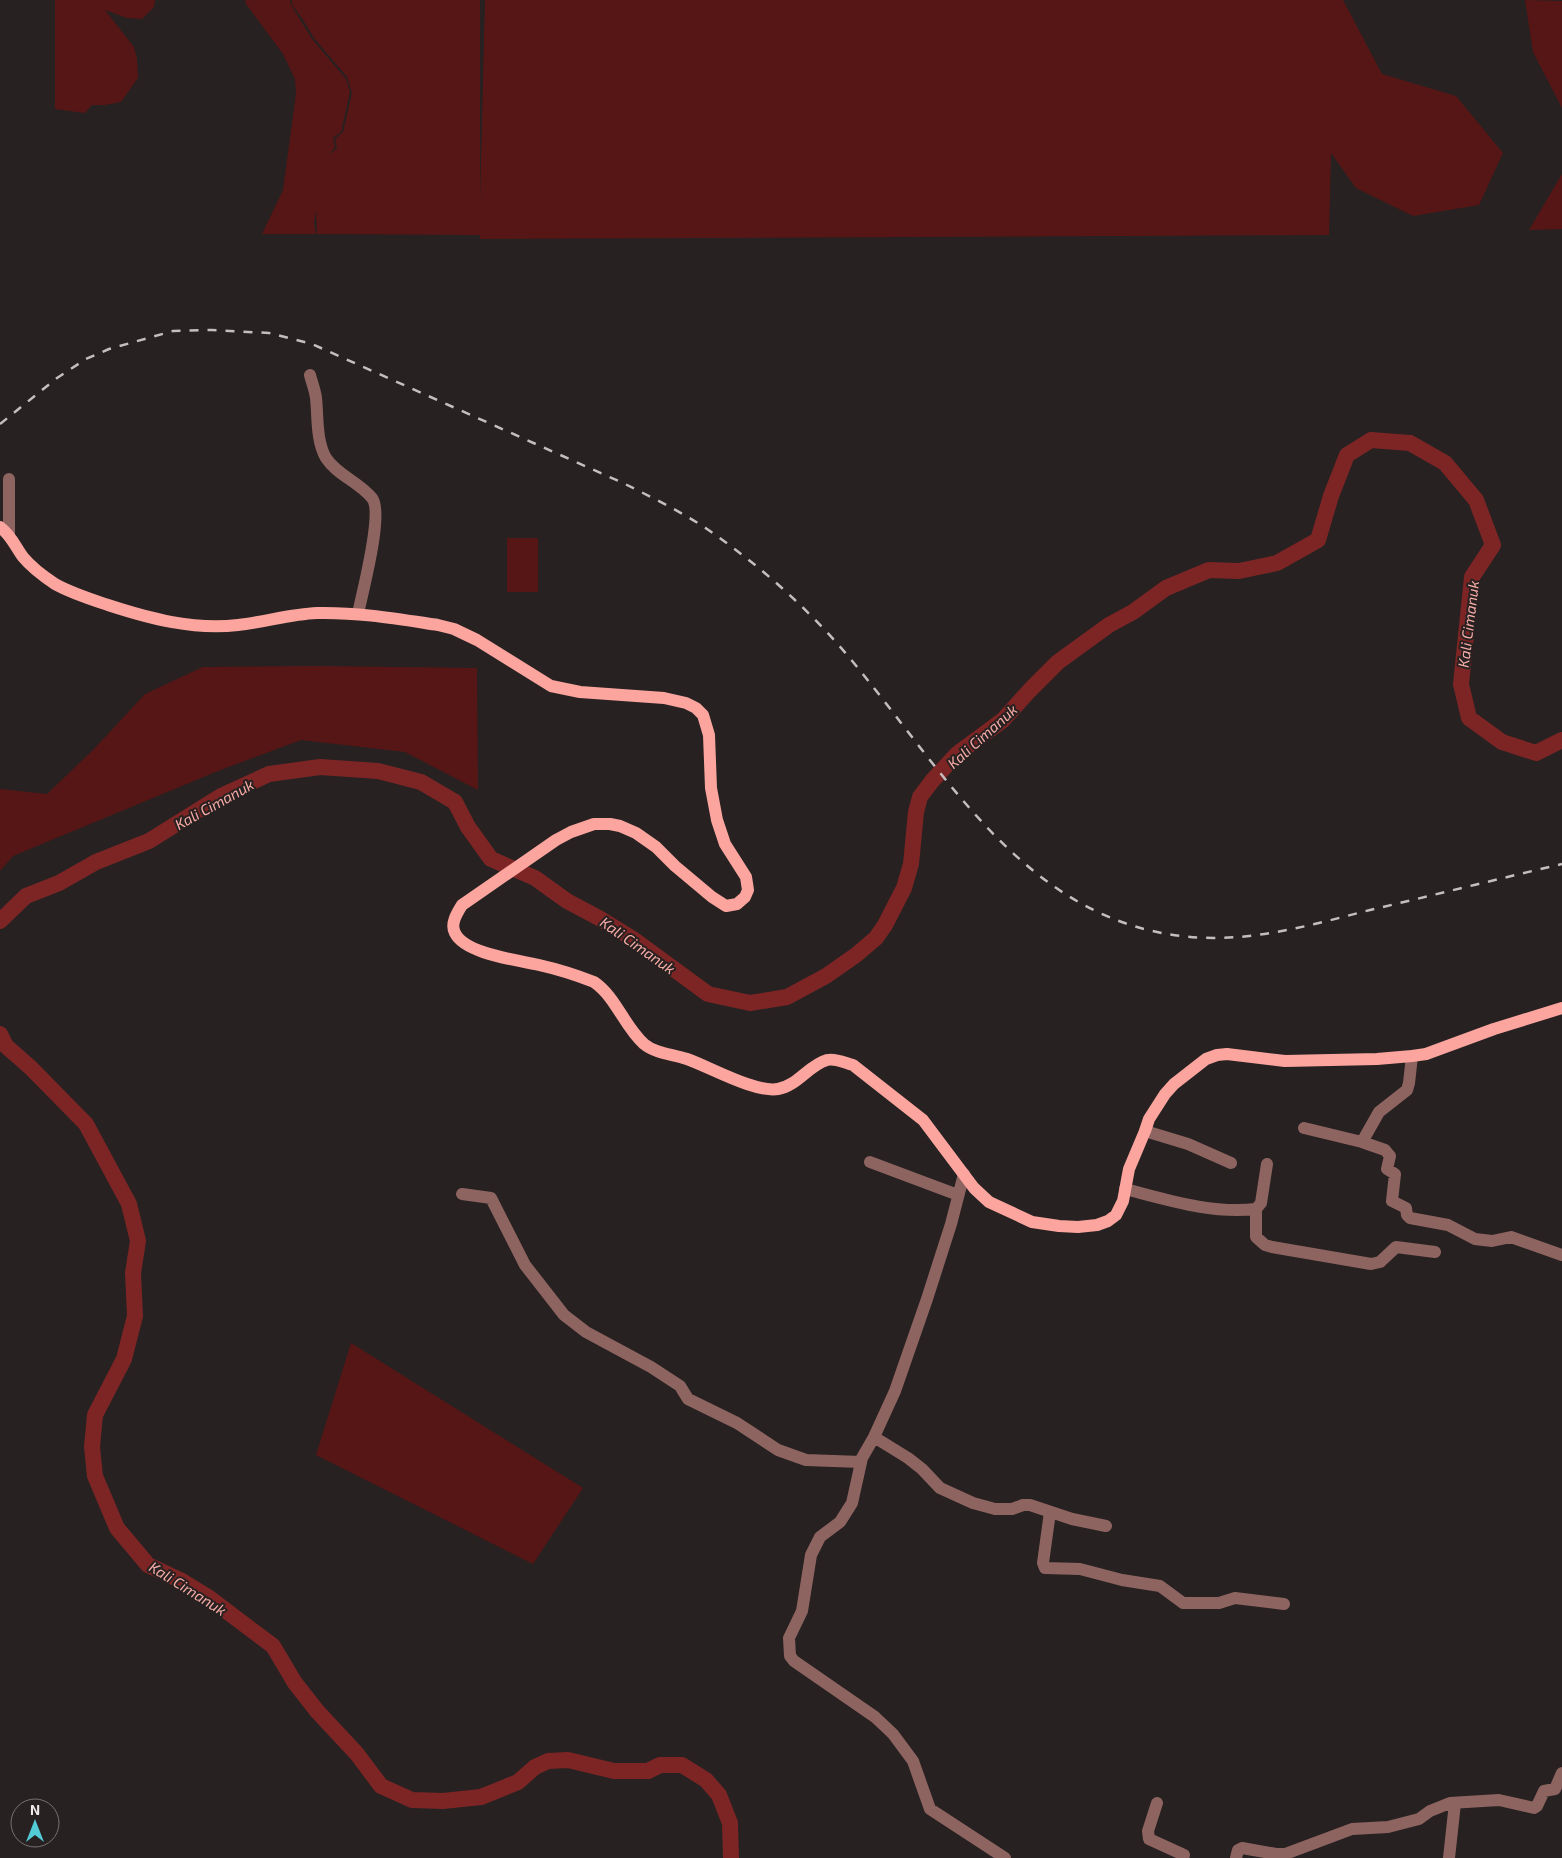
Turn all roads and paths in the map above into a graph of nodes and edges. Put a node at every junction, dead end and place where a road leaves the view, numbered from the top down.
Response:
1 (310, 375) dead end
2 (9, 479) dead end
3 (4, 531) edge
4 (358, 614) junction
5 (1562, 1008) edge
6 (1412, 1056) junction
7 (1304, 1128) dead end
8 (1145, 1132) junction
9 (1362, 1142) junction
10 (870, 1162) dead end
11 (1231, 1163) dead end
12 (1267, 1164) dead end
13 (964, 1174) junction
14 (1125, 1188) junction
15 (462, 1194) dead end
16 (958, 1195) junction
17 (1256, 1209) junction
18 (1435, 1252) dead end
19 (1562, 1255) edge
20 (523, 1281) dead end
21 (541, 1285) junction
22 (874, 1437) junction
23 (861, 1462) junction
24 (1050, 1512) junction
25 (1106, 1526) dead end
26 (1284, 1604) dead end
27 (1562, 1773) edge
28 (1157, 1803) dead end
29 (1455, 1803) junction
30 (1187, 1857) edge
31 (1005, 1858) edge
32 (1236, 1858) edge
33 (1449, 1858) edge

1 - 4 street
2 - 3 street
3 - 4 main road
4 - 13 main road
5 - 6 main road
6 - 8 main road
6 - 9 street
7 - 9 street
8 - 11 street
8 - 14 main road
9 - 19 street
10 - 16 street
12 - 17 street
13 - 14 main road
13 - 16 street
14 - 17 street
15 - 21 street
16 - 22 street
17 - 18 street
20 - 21 street
21 - 23 street
22 - 23 street
22 - 24 street
23 - 31 street
24 - 25 street
24 - 26 street
27 - 29 street
28 - 30 street
29 - 32 street
29 - 33 street

